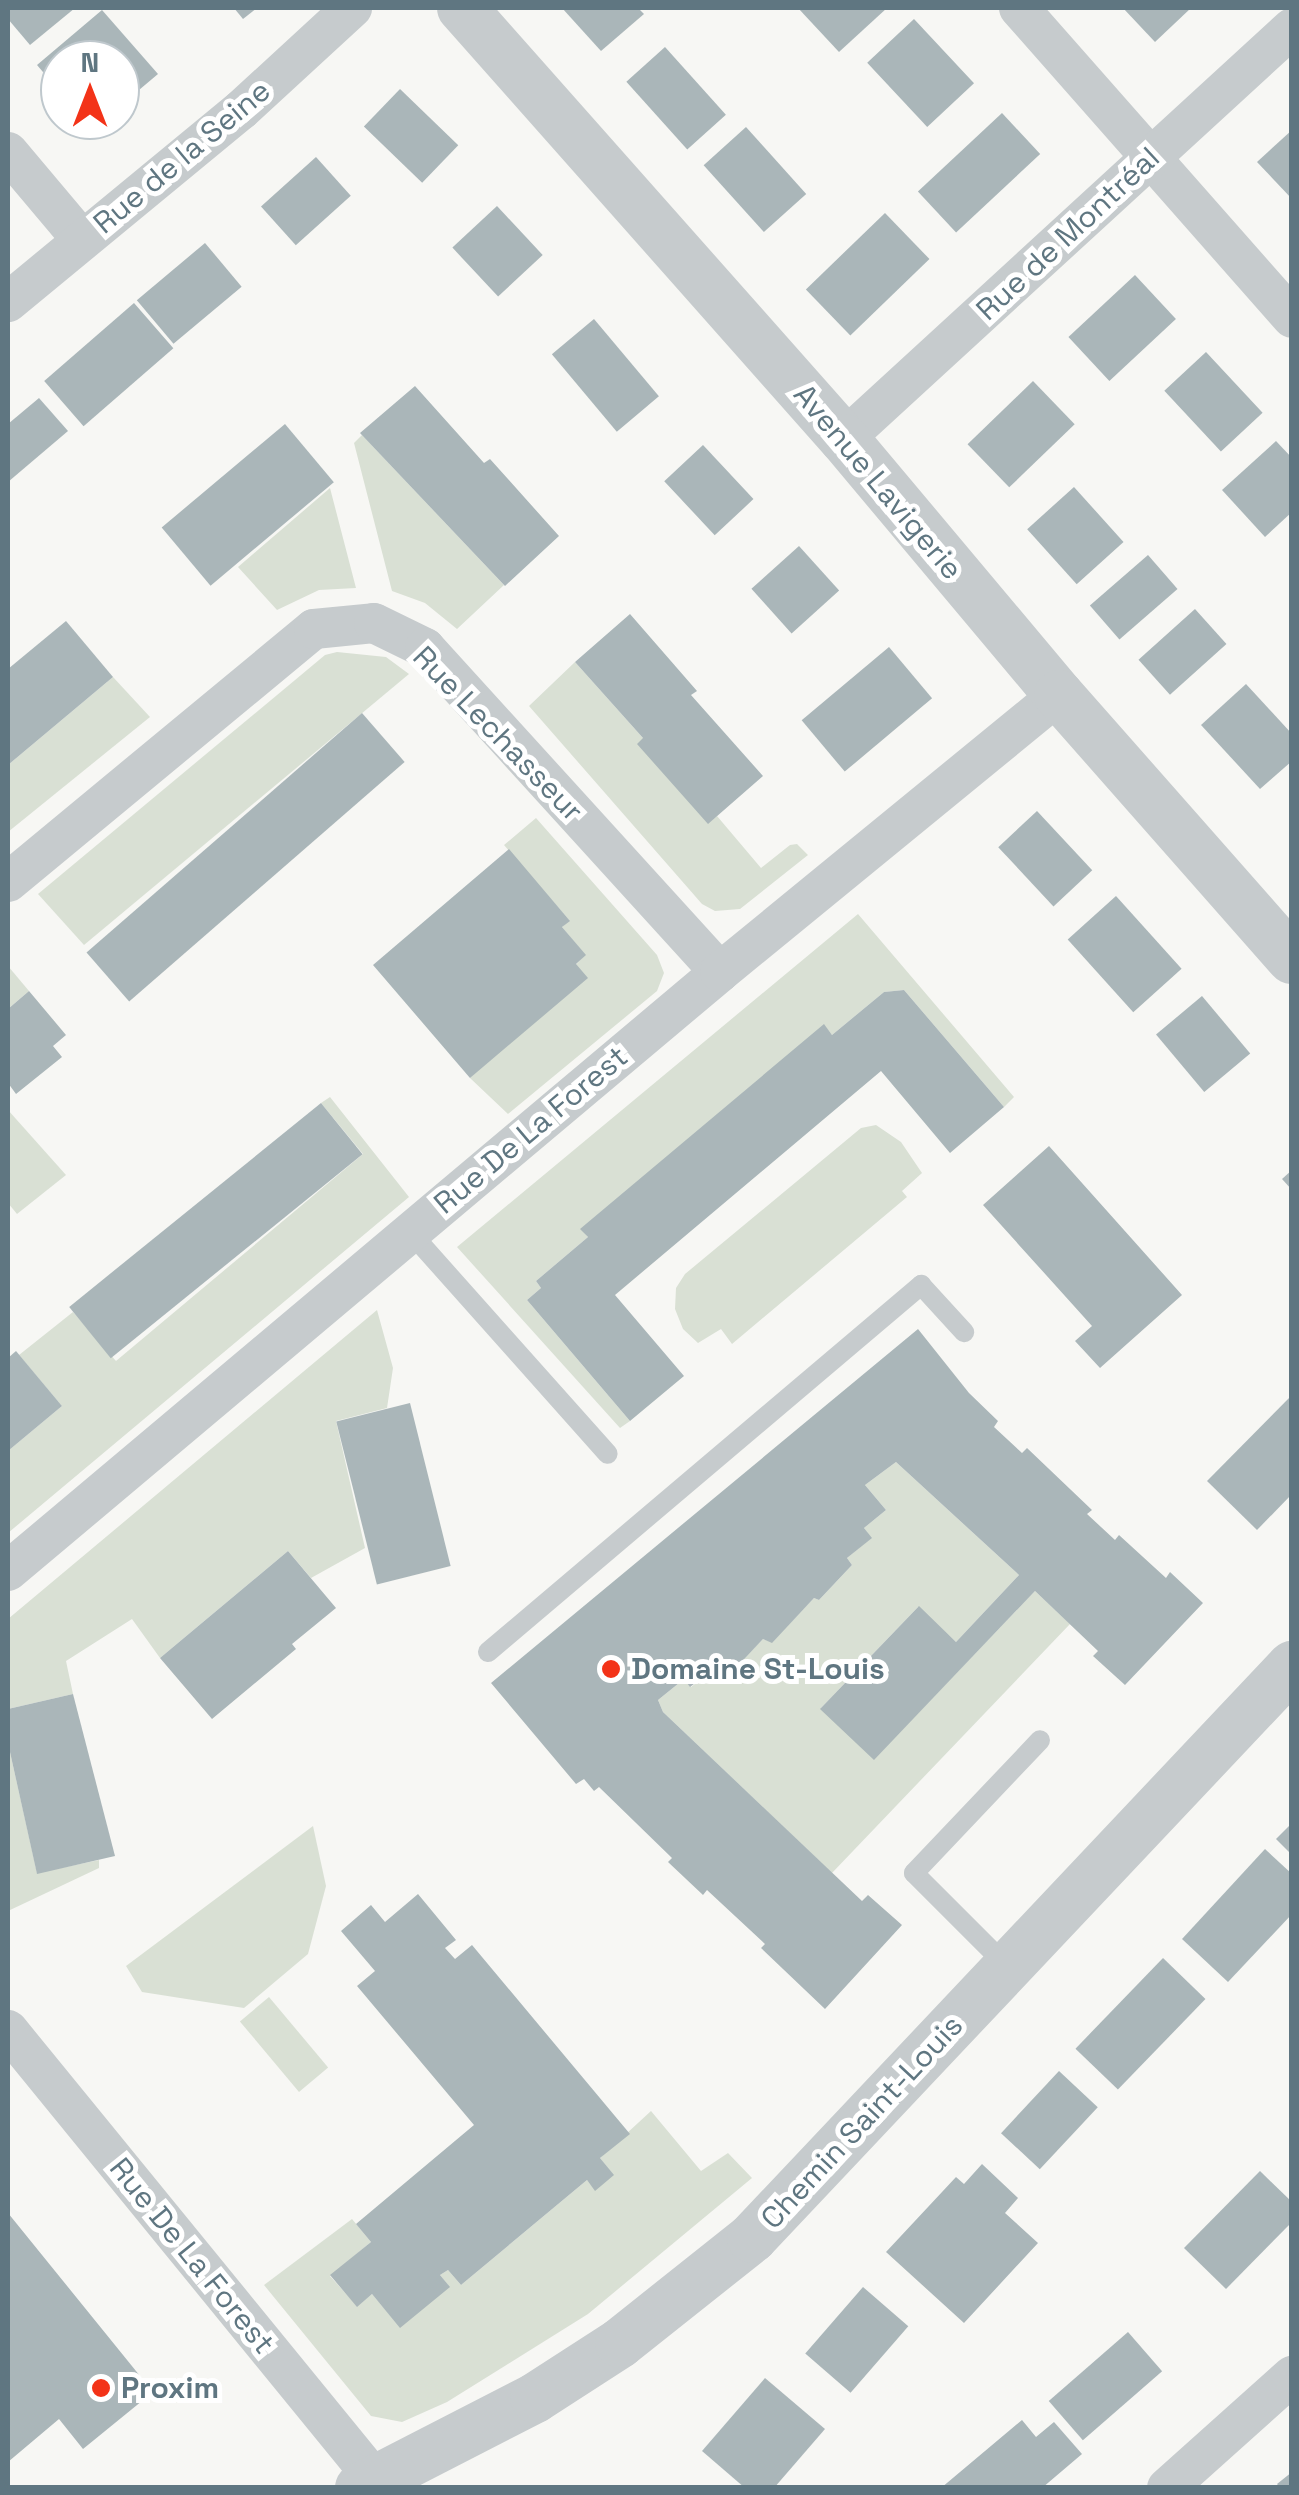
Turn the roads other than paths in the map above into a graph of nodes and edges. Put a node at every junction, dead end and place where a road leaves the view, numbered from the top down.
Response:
1 (352, 8) edge
2 (462, 8) edge
3 (1019, 8) edge
4 (1292, 28) edge
5 (8, 152) edge
6 (1152, 156) junction
7 (82, 240) junction
8 (8, 302) edge
9 (1292, 318) edge
10 (844, 439) junction
11 (1059, 695) junction
12 (8, 882) edge
13 (1292, 959) edge
14 (720, 972) junction
15 (410, 1232) junction
16 (964, 1332) dead end
17 (608, 1454) dead end
18 (8, 1571) edge
19 (488, 1652) dead end
20 (1292, 1666) edge
21 (1040, 1740) dead end
22 (1008, 1966) junction
23 (8, 2030) edge
24 (1292, 2376) edge
25 (373, 2486) edge
26 (1167, 2488) edge

1 - 7 street, Rue de la Seine
2 - 10 street, Avenue Lavigerie
3 - 6 street
4 - 6 street, Rue de Montréal
5 - 7 street
6 - 9 street
6 - 10 street, Rue de Montréal
7 - 8 street, Rue de la Seine
10 - 11 street, Avenue Lavigerie
11 - 13 street, Avenue Lavigerie
11 - 14 street, Rue De La Forest
12 - 14 street, Rue Lechasseur
14 - 15 street, Rue De La Forest
15 - 17 lane
15 - 18 street, Rue De La Forest
16 - 19 lane
20 - 22 street, Chemin Saint-Louis
21 - 22 lane
22 - 25 street, Chemin Saint-Louis
23 - 25 street, Rue De La Forest
24 - 26 street

